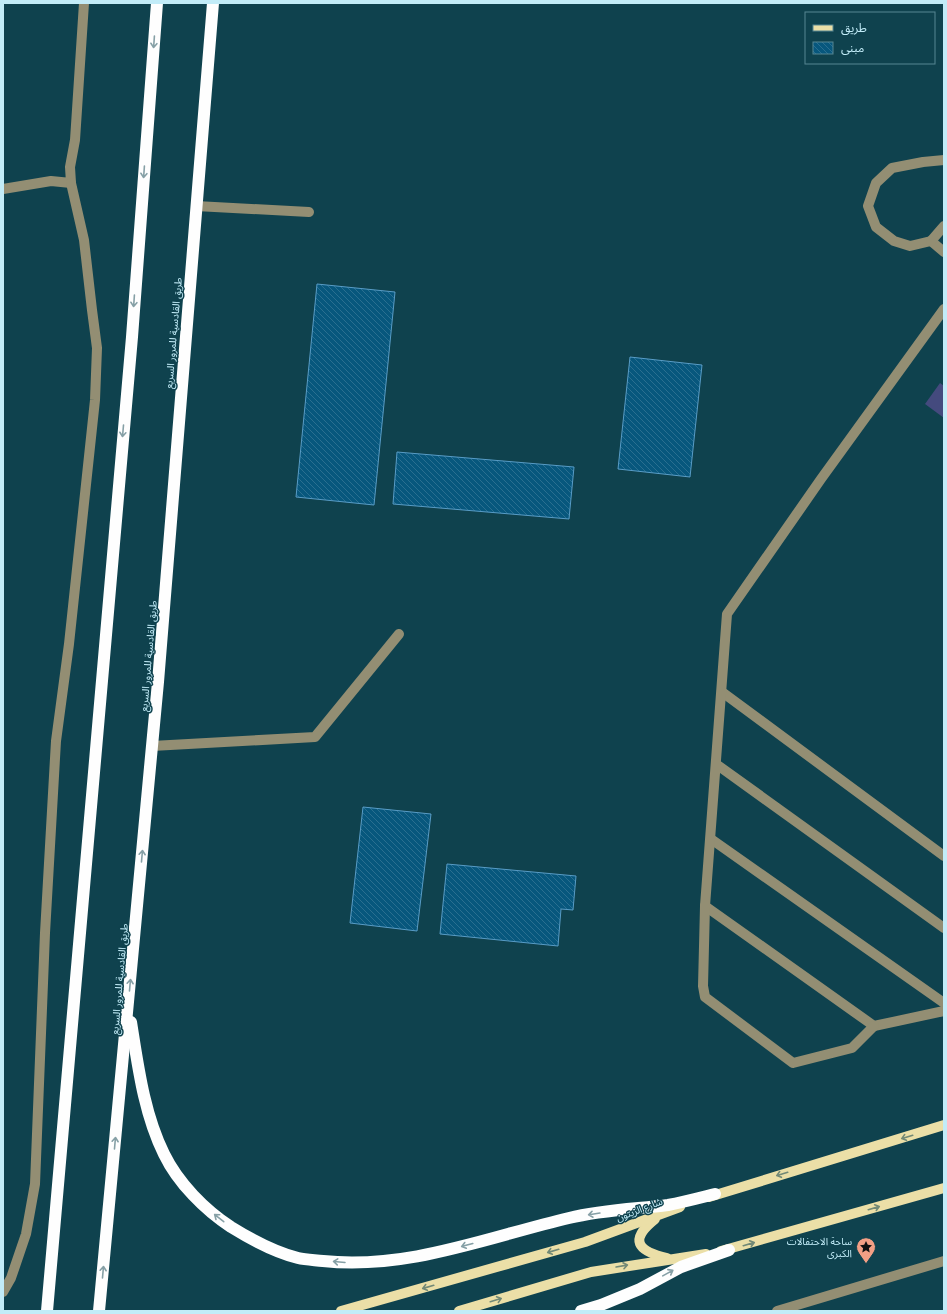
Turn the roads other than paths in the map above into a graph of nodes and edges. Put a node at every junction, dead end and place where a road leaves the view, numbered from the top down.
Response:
1 (84, 3) edge
2 (157, 3) edge
3 (213, 3) edge
4 (944, 160) edge
5 (71, 183) junction
6 (3, 189) edge
7 (196, 206) junction
8 (309, 212) dead end
9 (944, 226) edge
10 (931, 241) junction
11 (944, 252) edge
12 (944, 309) edge
13 (400, 634) dead end
14 (722, 692) junction
15 (152, 746) junction
16 (716, 764) junction
17 (711, 838) junction
18 (944, 855) edge
19 (705, 906) junction
20 (944, 928) edge
21 (944, 1003) edge
22 (128, 1007) junction
23 (944, 1012) edge
24 (874, 1026) junction
25 (944, 1125) edge
26 (944, 1188) edge
27 (715, 1194) junction
28 (669, 1211) junction
29 (729, 1250) junction
30 (689, 1257) junction
31 (944, 1261) edge
32 (3, 1292) edge
33 (47, 1311) edge
34 (99, 1311) edge
35 (341, 1311) edge
36 (459, 1311) edge
37 (581, 1311) edge
38 (777, 1311) edge

1 - 5 street
2 -> 33 highway
3 - 7 highway, طريق القادسية للمرور السريع
4 - 10 street
5 - 6 street
5 - 32 street
7 - 8 street
7 - 15 highway, طريق القادسية للمرور السريع
9 - 10 street
10 - 11 street
12 - 14 street
13 - 15 street
14 - 16 street
14 - 18 street
22 -> 15 highway, طريق القادسية للمرور السريع
16 - 17 street
16 - 20 street
17 - 19 street
17 - 21 street
19 - 24 street
19 - 24 street
27 -> 22 highway
34 -> 22 highway, طريق القادسية للمرور السريع
23 - 24 street
25 -> 27 main road, شارع الزيتون
29 -> 26 main road
27 - 28 main road, شارع الزيتون
28 - 30 main road
28 -> 35 main road, شارع الزيتون
29 - 30 main road
37 -> 29 highway
36 -> 30 main road
31 - 38 street

